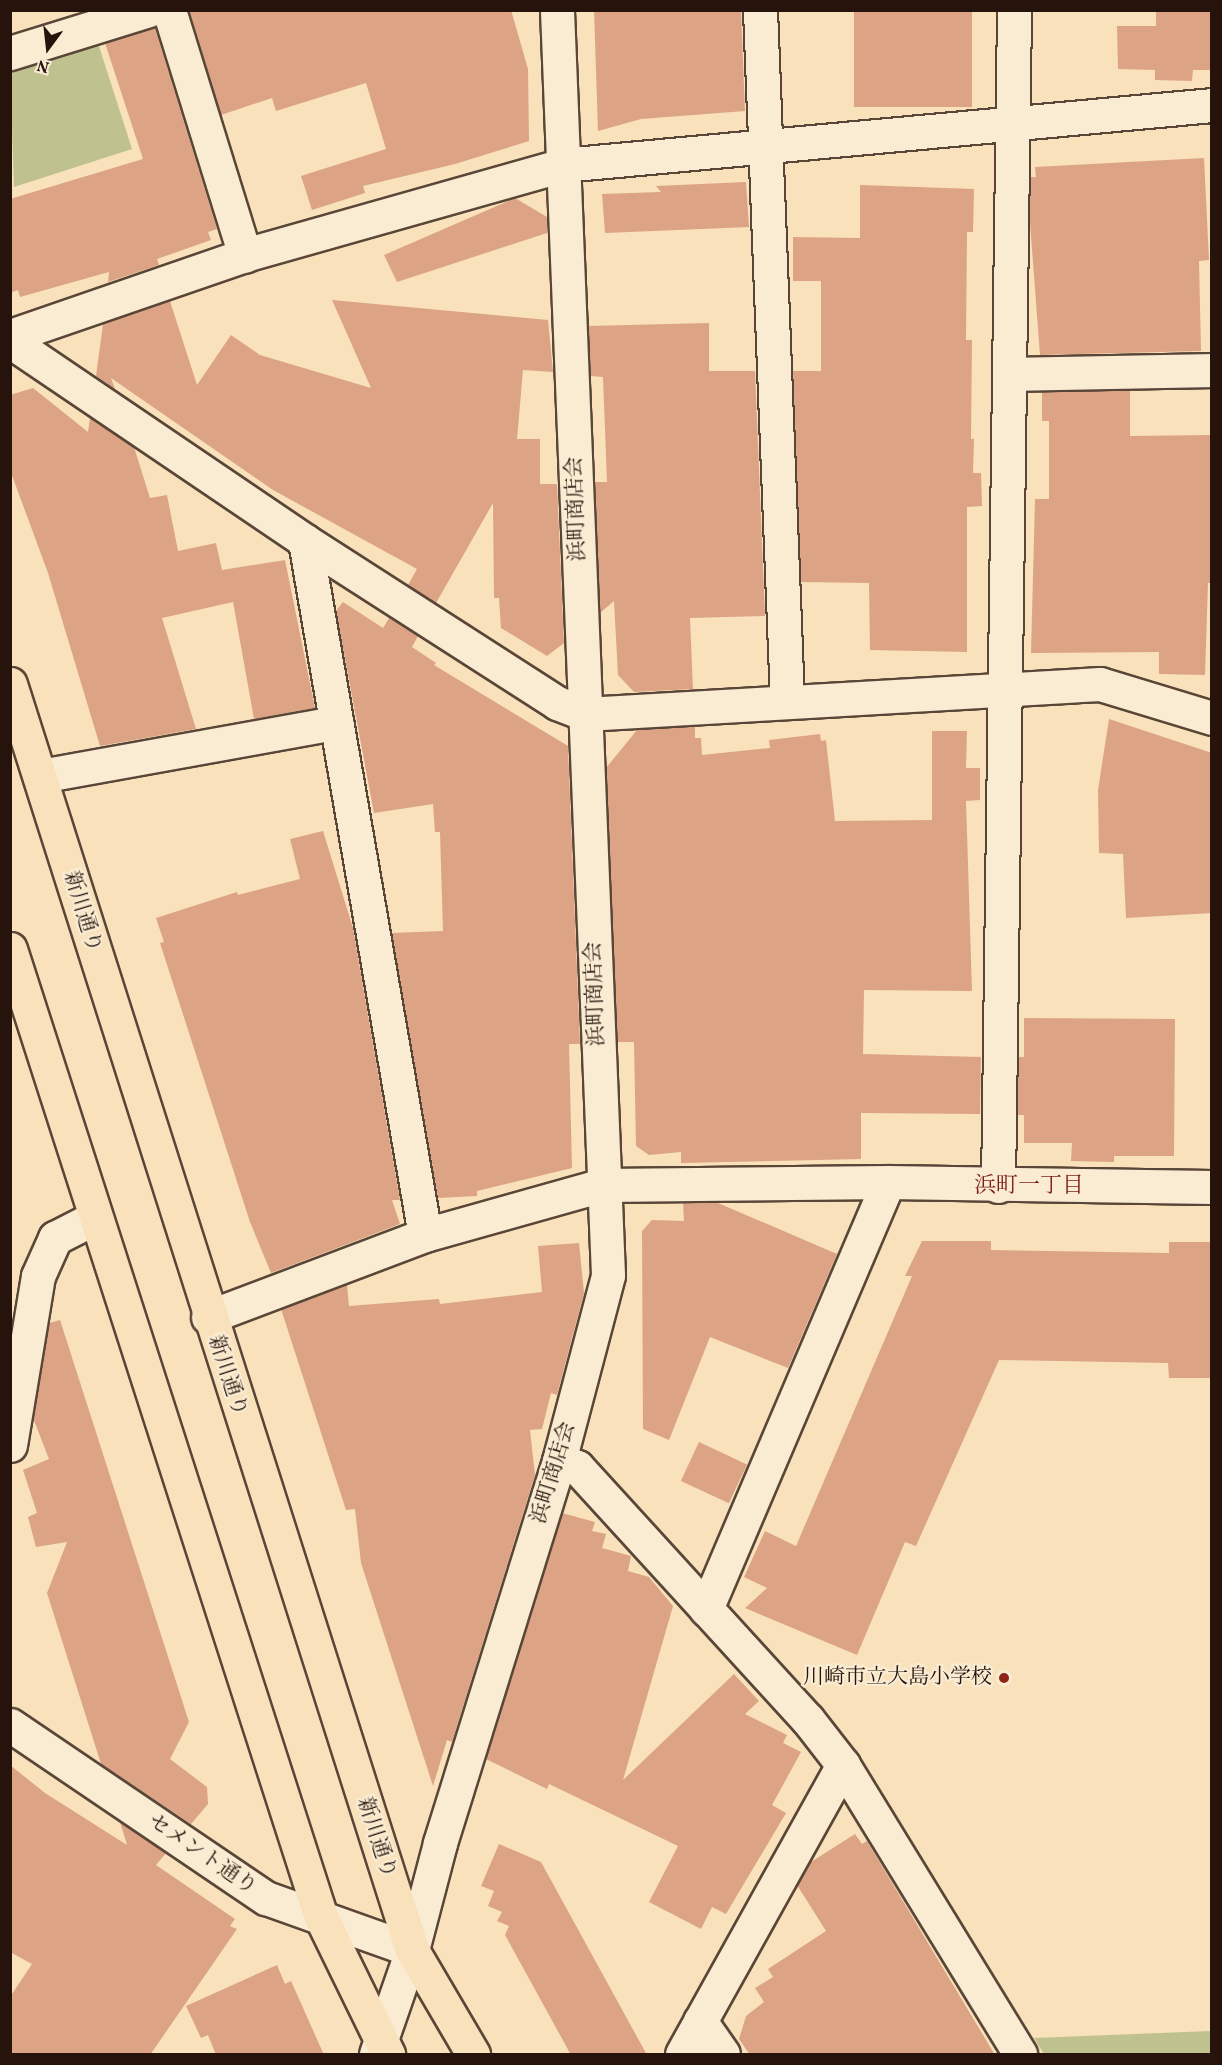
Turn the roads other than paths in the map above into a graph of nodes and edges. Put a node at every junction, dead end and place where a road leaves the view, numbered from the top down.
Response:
1 (149, 10) edge
2 (169, 10) edge
3 (557, 10) edge
4 (760, 10) edge
5 (1014, 10) edge
6 (10, 53) edge
7 (1212, 105) edge
8 (1013, 124) junction
9 (765, 144) junction
10 (564, 165) junction
11 (245, 255) junction
12 (10, 336) edge
13 (10, 341) edge
14 (1212, 370) edge
15 (1010, 374) junction
16 (305, 541) junction
17 (10, 684) edge
18 (1002, 689) junction
19 (786, 700) junction
20 (585, 714) junction
21 (1212, 718) edge
22 (336, 723) junction
23 (40, 776) junction
24 (10, 949) edge
25 (20, 1015) edge
26 (888, 1182) junction
27 (603, 1185) junction
28 (998, 1186) junction
29 (1212, 1187) edge
30 (94, 1218) junction
31 (425, 1235) junction
32 (208, 1317) junction
33 (10, 1445) edge
34 (559, 1461) junction
35 (706, 1609) junction
36 (10, 1725) edge
37 (843, 1765) junction
38 (321, 1917) junction
39 (412, 1950) junction
40 (700, 2021) junction
41 (381, 2050) edge
42 (474, 2055) edge
43 (682, 2055) edge
44 (723, 2055) edge
45 (1020, 2055) edge

1 - 6 street
2 - 11 street
3 - 10 street, 浜町商店会
4 - 9 street
5 - 8 street
7 - 8 street
8 - 9 street
8 - 15 street
9 - 10 street
9 - 19 street
10 - 11 street
10 - 20 street, 浜町商店会
11 - 12 street
13 - 16 street
14 - 15 street
15 - 18 street
16 - 20 street
16 - 22 street
17 - 23 main road, 新川通り
18 - 19 street
18 - 21 street
18 - 28 street
19 - 20 street
20 - 27 street, 浜町商店会
22 - 23 street
22 - 31 street
23 - 32 main road, 新川通り
24 - 25 main road
25 - 30 main road
26 - 27 street
26 - 28 street
26 - 35 street
27 - 31 street
27 - 34 street, 浜町商店会
28 - 29 street
30 - 33 street
30 - 38 main road
31 - 32 street
32 - 39 main road, 新川通り
34 - 35 street
34 - 39 street, 浜町商店会
35 - 37 street
36 - 38 street, セメント通り
37 - 40 street
37 - 45 street
38 - 39 street, セメント通り
38 - 41 main road
39 - 41 street, 浜町商店会
39 - 42 main road, 新川通り
40 - 43 street
40 - 44 street

